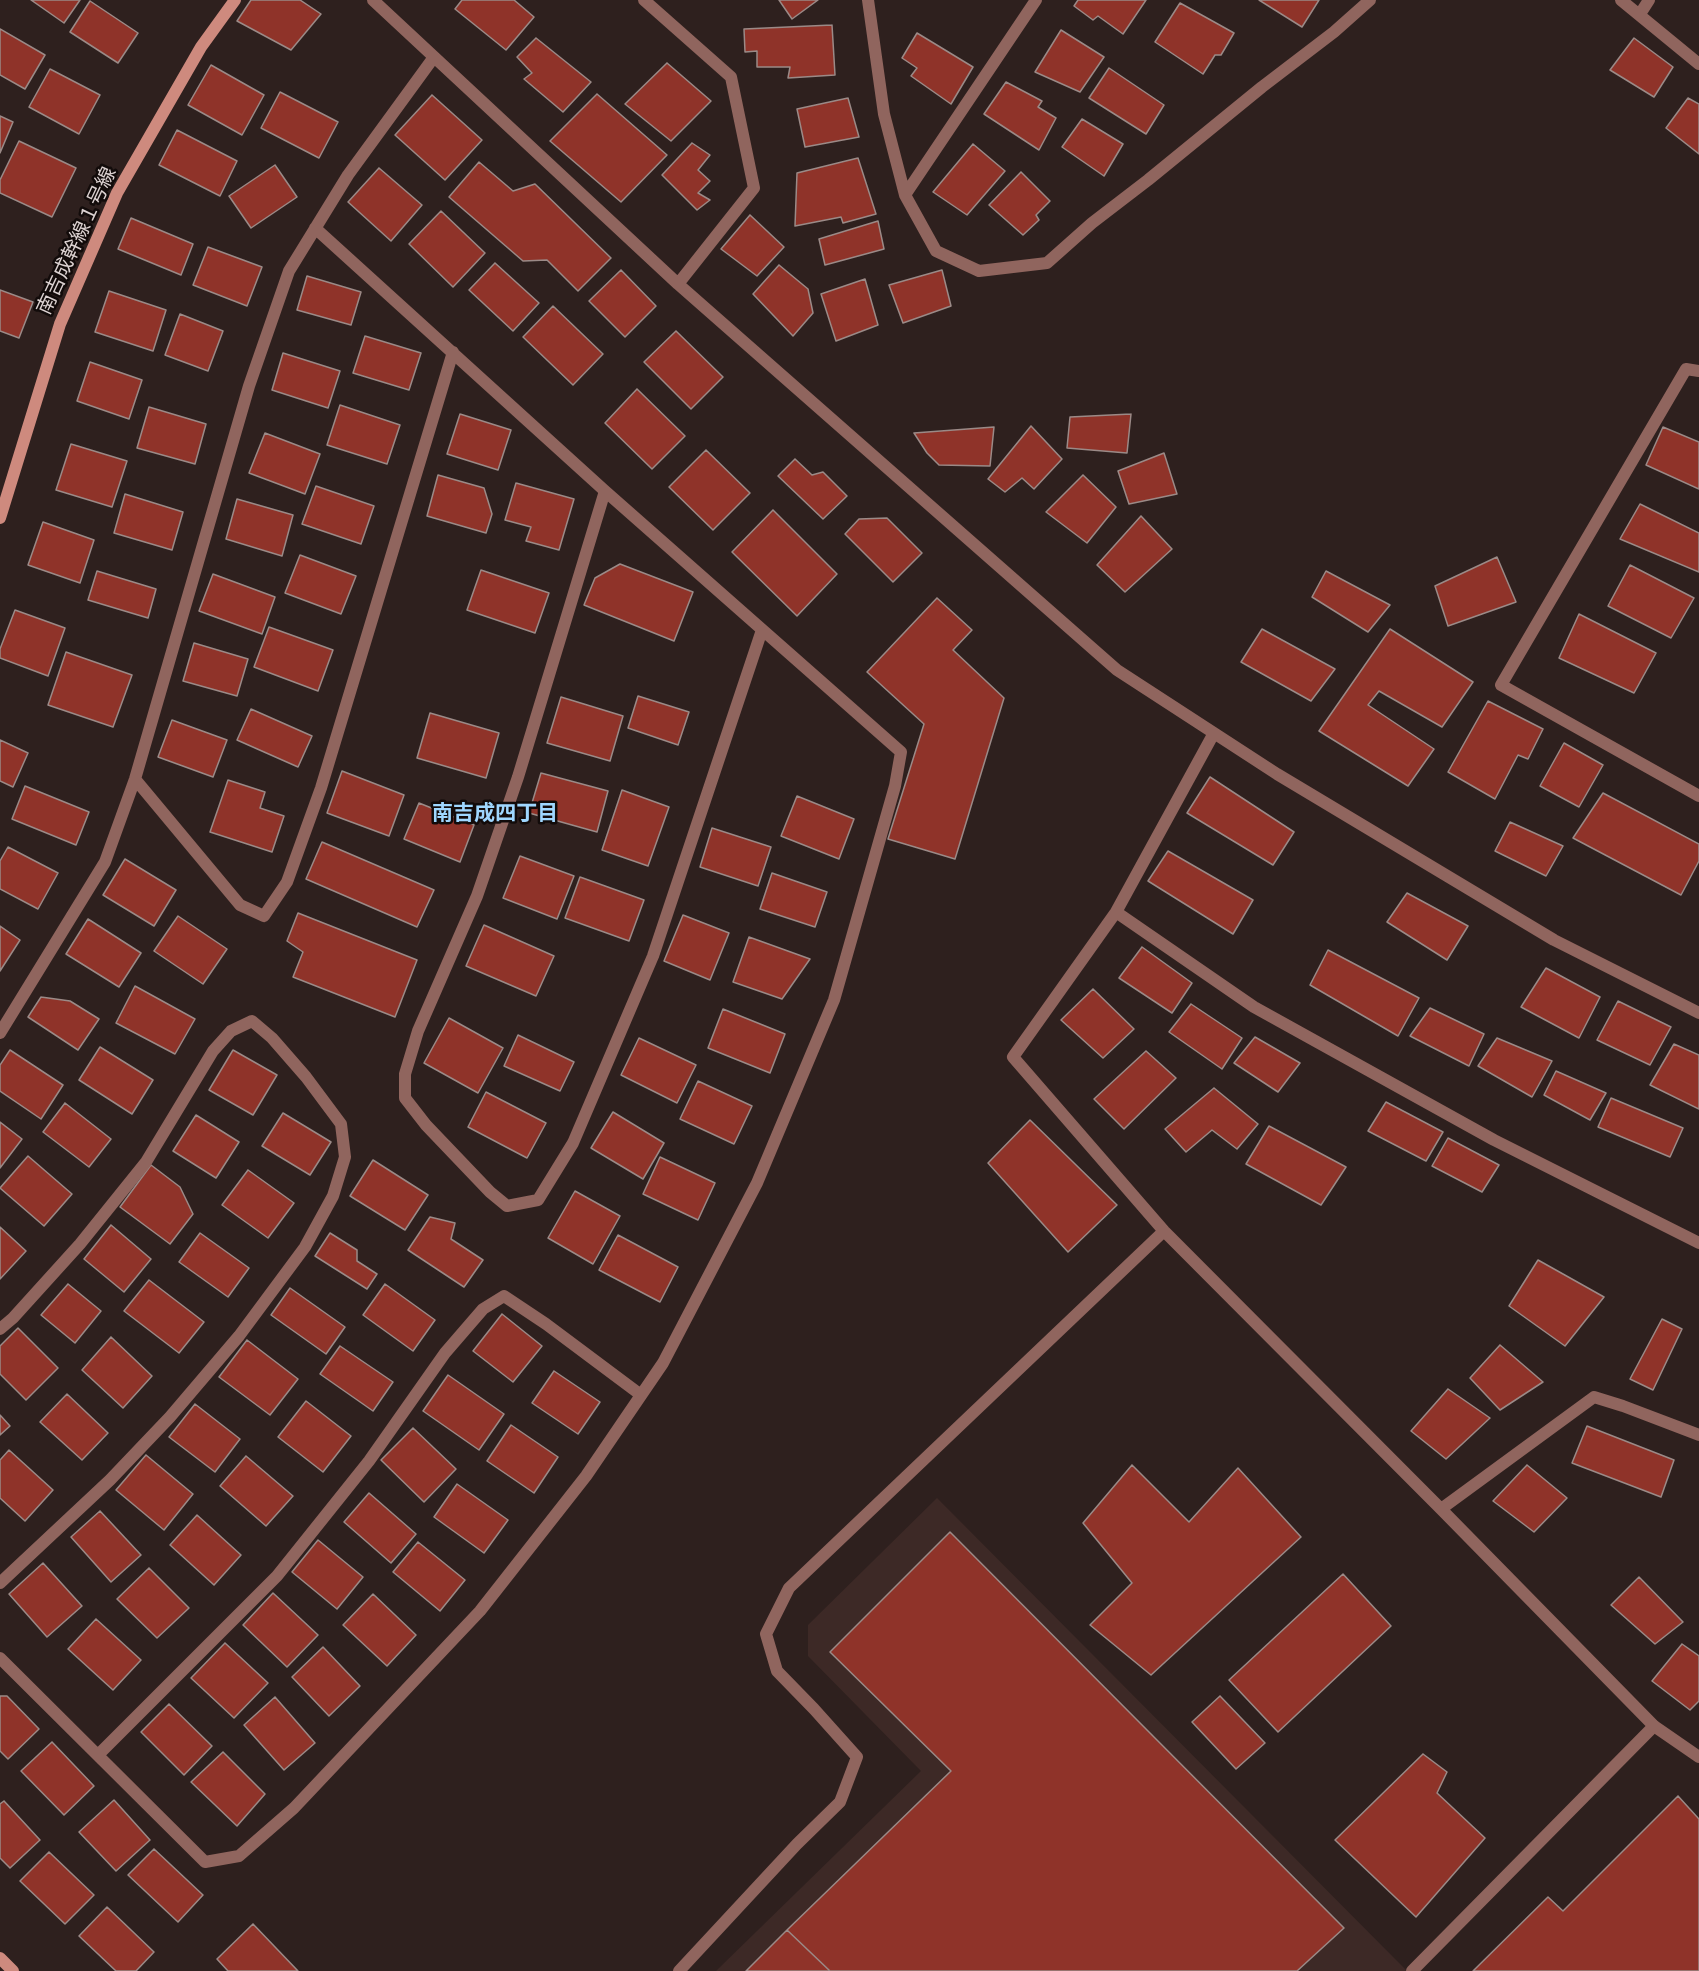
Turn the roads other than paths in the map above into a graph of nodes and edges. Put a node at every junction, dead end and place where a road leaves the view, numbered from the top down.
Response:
1 (235, 0) edge
2 (373, 0) edge
3 (644, 0) edge
4 (868, 0) edge
5 (1036, 0) edge
6 (1370, 0) edge
7 (1622, 0) edge
8 (1649, 0) edge
9 (1640, 14) junction
10 (434, 57) junction
11 (1699, 64) edge
12 (905, 195) junction
13 (315, 228) junction
14 (678, 284) junction
15 (453, 352) junction
16 (1699, 371) edge
17 (605, 491) junction
18 (0, 518) edge
19 (762, 630) junction
20 (1214, 733) junction
21 (135, 778) junction
22 (1699, 796) edge
23 (1116, 912) junction
24 (1699, 1013) edge
25 (0, 1033) edge
26 (1164, 1231) junction
27 (1699, 1244) edge
28 (0, 1329) edge
29 (641, 1395) junction
30 (1699, 1435) edge
31 (1441, 1509) junction
32 (0, 1583) edge
33 (0, 1658) edge
34 (1654, 1726) junction
35 (98, 1755) junction
36 (1699, 1757) edge
37 (0, 1958) edge
38 (13, 1971) edge
39 (679, 1971) edge
40 (1412, 1971) edge

1 - 18 street, 南吉成幹線１号線
2 - 10 street
3 - 14 street
4 - 12 street
5 - 12 street
6 - 12 street
7 - 9 street
8 - 9 street
9 - 11 street
10 - 13 street
10 - 14 street
13 - 15 street
13 - 21 street
14 - 20 street
15 - 17 street
15 - 21 street
16 - 22 street
17 - 19 street
17 - 19 street
19 - 29 street
20 - 23 street
20 - 24 street
21 - 25 street
23 - 26 street
23 - 27 street
26 - 31 street
26 - 39 street
28 - 32 street
29 - 35 street
29 - 35 street
30 - 31 street
31 - 34 street
33 - 35 street
34 - 36 street
34 - 40 street
37 - 38 street

